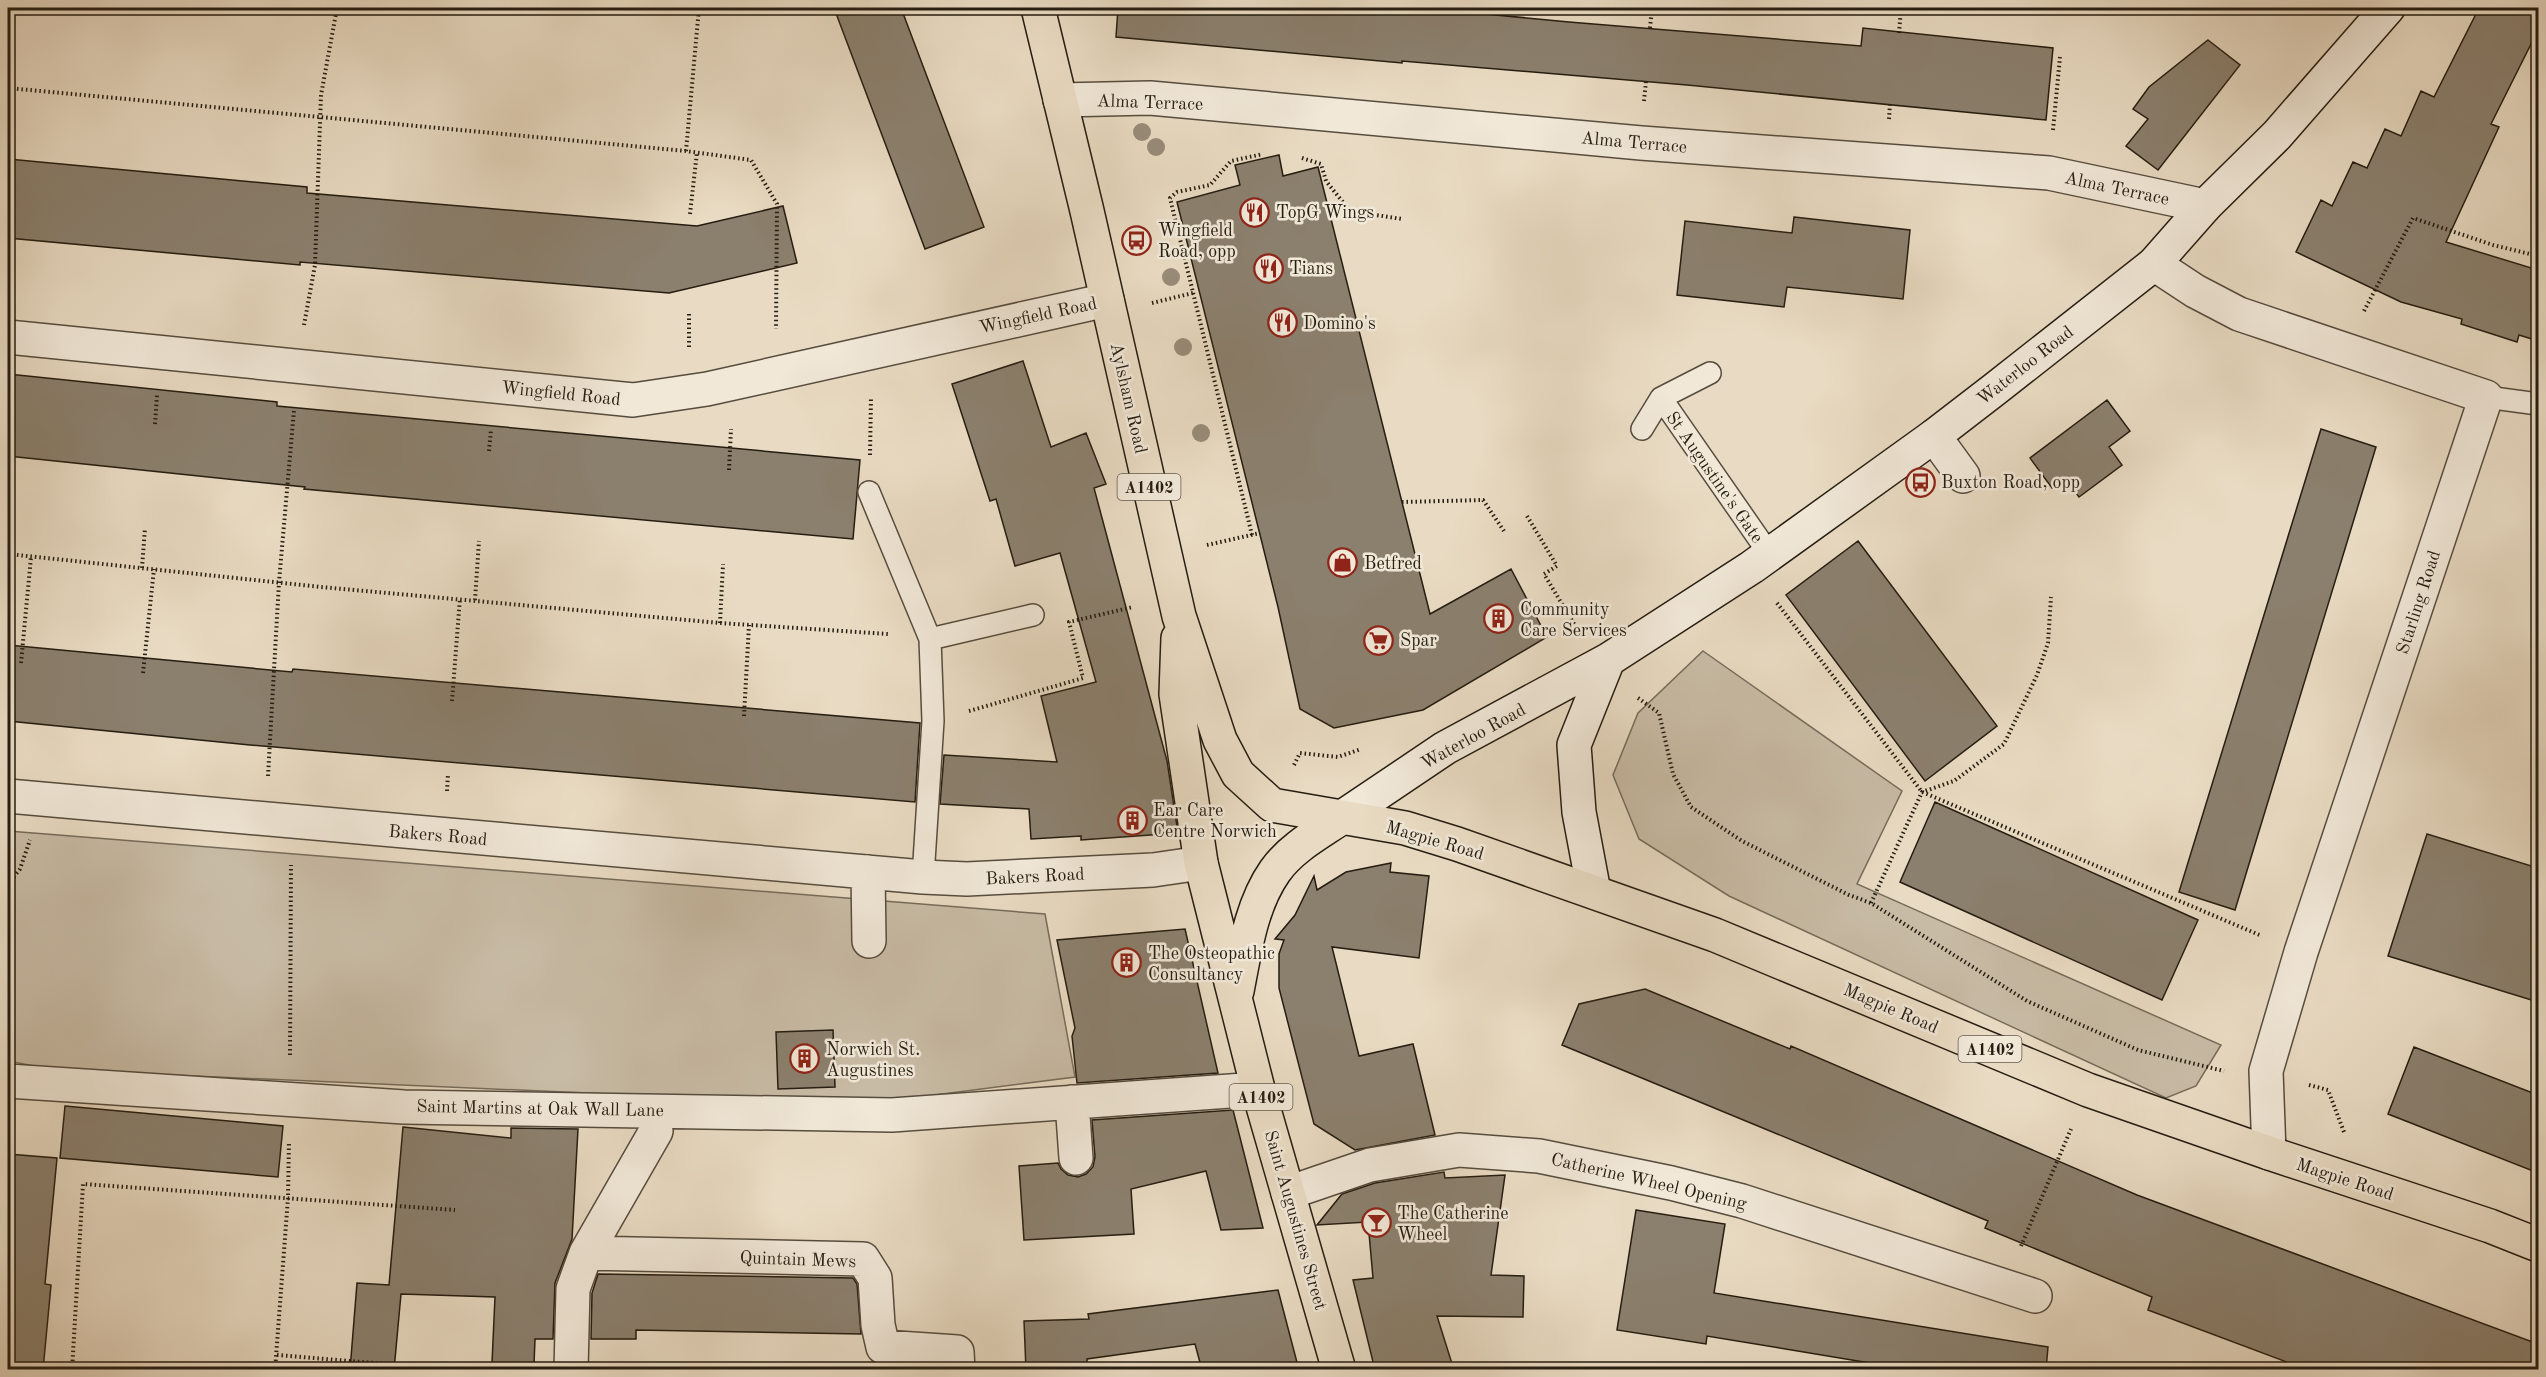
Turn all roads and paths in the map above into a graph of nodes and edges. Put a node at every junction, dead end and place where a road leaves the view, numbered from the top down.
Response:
1 (337, 8) edge
2 (699, 8) edge
3 (1038, 8) edge
4 (1652, 8) edge
5 (1901, 8) edge
6 (2388, 8) edge
7 (1650, 28) dead end
8 (1899, 33) dead end
9 (2060, 57) dead end
10 (8, 88) edge
11 (1060, 100) junction
12 (319, 116) junction
13 (686, 150) junction
14 (697, 152) junction
15 (1270, 153) dead end
16 (1300, 158) dead end
17 (2049, 173) junction
18 (2205, 206) junction
19 (690, 214) dead end
20 (1402, 219) dead end
21 (2538, 256) edge
22 (2154, 264) junction
23 (1107, 300) junction
24 (8, 337) edge
25 (2345, 349) junction
26 (871, 352) junction
27 (296, 366) junction
28 (1710, 373) dead end
29 (775, 374) junction
30 (2486, 397) junction
31 (1661, 399) junction
32 (2538, 404) edge
33 (1642, 429) dead end
34 (1934, 436) junction
35 (1963, 476) dead end
36 (869, 492) joint
37 (1402, 502) dead end
38 (1527, 516) dead end
39 (146, 528) dead end
40 (1504, 531) dead end
41 (1260, 533) dead end
42 (1252, 535) junction
43 (479, 541) dead end
44 (8, 554) edge
45 (1165, 555) junction
46 (1770, 555) junction
47 (31, 557) junction
48 (723, 564) dead end
49 (142, 568) junction
50 (154, 569) junction
51 (279, 582) junction
52 (2051, 597) dead end
53 (460, 598) junction
54 (475, 600) junction
55 (1177, 606) junction
56 (1780, 607) dead end
57 (1033, 615) dead end
58 (720, 623) junction
59 (748, 625) junction
60 (930, 639) junction
61 (1604, 662) junction
62 (21, 663) dead end
63 (143, 673) dead end
64 (452, 701) dead end
65 (744, 716) dead end
66 (933, 721) junction
67 (1366, 748) dead end
68 (1922, 792) junction
69 (8, 796) edge
70 (1272, 805) junction
71 (1341, 819) junction
72 (277, 820) junction
73 (1201, 863) junction
74 (868, 873) junction
75 (923, 877) junction
76 (1594, 892) junction
77 (1871, 903) junction
78 (869, 941) dead end
79 (2301, 952) junction
80 (1235, 1000) junction
81 (2266, 1071) junction
82 (8, 1081) edge
83 (1258, 1089) junction
84 (2088, 1090) junction
85 (1072, 1102) junction
86 (289, 1116) junction
87 (656, 1131) dead end
88 (2269, 1153) junction
89 (1076, 1158) dead end
90 (1288, 1193) junction
91 (288, 1198) junction
92 (455, 1210) dead end
93 (2538, 1245) edge
94 (586, 1253) junction
95 (2004, 1286) junction
96 (2035, 1296) dead end
97 (277, 1354) junction
98 (411, 1366) dead end
99 (72, 1370) edge
100 (275, 1370) edge
101 (571, 1370) edge
102 (958, 1370) edge
103 (1339, 1370) edge

1 - 12 path
2 - 13 path
3 - 11 main road, Aylsham Road / A1402
4 - 7 path
5 - 8 path
6 - 18 street, Waterloo Road
9 - 17 path
10 - 12 path
11 - 17 street, Alma Terrace
11 - 23 main road, Aylsham Road / A1402
12 - 13 path
12 - 27 path
13 - 14 path
14 - 19 path
14 - 29 path
15 - 42 path
16 - 20 path
17 - 18 street, Alma Terrace
18 - 22 street, Waterloo Road
21 - 25 path
22 - 25 street
22 - 34 street, Waterloo Road
23 - 26 street, Wingfield Road
23 - 45 main road, Aylsham Road / A1402
24 - 27 street, Wingfield Road
25 - 30 street
26 - 29 street, Wingfield Road
26 - 36 path
27 - 29 street, Wingfield Road
27 - 51 path
28 - 31 lane, St Augustine's Gate
30 - 32 lane
30 - 79 street, Starling Road
31 - 33 lane, St Augustine's Gate
31 - 46 lane, St Augustine's Gate
34 - 35 street
34 - 46 street, Waterloo Road
36 - 60 lane
37 - 40 path
38 - 61 path
39 - 49 path
41 - 42 path
42 - 45 path
43 - 54 path
44 - 47 path
45 - 55 main road, Aylsham Road / A1402
46 - 61 street, Waterloo Road
47 - 49 path
47 - 62 path
48 - 58 path
49 - 50 path
50 - 51 path
50 - 63 path
51 - 53 path
51 - 72 path
52 - 68 path
53 - 54 path
53 - 64 path
54 - 58 path
55 - 66 path
55 - 70 main road, Aylsham Road / A1402
55 - 73 main road, Saint Augustines Street / A1402
56 - 68 path
57 - 60 lane
58 - 59 path
59 - 60 path
59 - 65 path
60 - 66 lane
61 - 71 street, Waterloo Road
61 - 76 street
61 - 77 path
66 - 75 lane
67 - 70 path
68 - 77 path
68 - 79 path
69 - 72 street, Bakers Road
70 - 71 main road, A1402
71 - 76 main road, Magpie Road / A1402
71 - 80 main road, Saint Augustines Street / A1402
72 - 74 street, Bakers Road
72 - 86 path
73 - 75 street, Bakers Road
73 - 80 main road, Saint Augustines Street / A1402
74 - 75 street, Bakers Road
74 - 78 street
76 - 84 main road, Magpie Road / A1402
77 - 81 path
79 - 81 street, Starling Road
80 - 83 main road, Saint Augustines Street / A1402
81 - 88 street, Starling Road
82 - 86 street, Saint Martins at Oak Wall Lane
83 - 85 street, Saint Martins at Oak Wall Lane
83 - 90 main road, Saint Augustines Street / A1402
84 - 88 main road, Magpie Road / A1402
84 - 95 path
85 - 86 street, Saint Martins at Oak Wall Lane
85 - 89 street
86 - 91 path
87 - 94 street
88 - 93 main road, Magpie Road / A1402
90 - 95 street, Catherine Wheel Opening
90 - 103 main road, Saint Augustines Street / A1402
91 - 92 path
91 - 97 path
91 - 99 path
94 - 101 street
94 - 102 street, Quintain Mews
95 - 96 street, Catherine Wheel Opening
97 - 98 path
97 - 100 path

